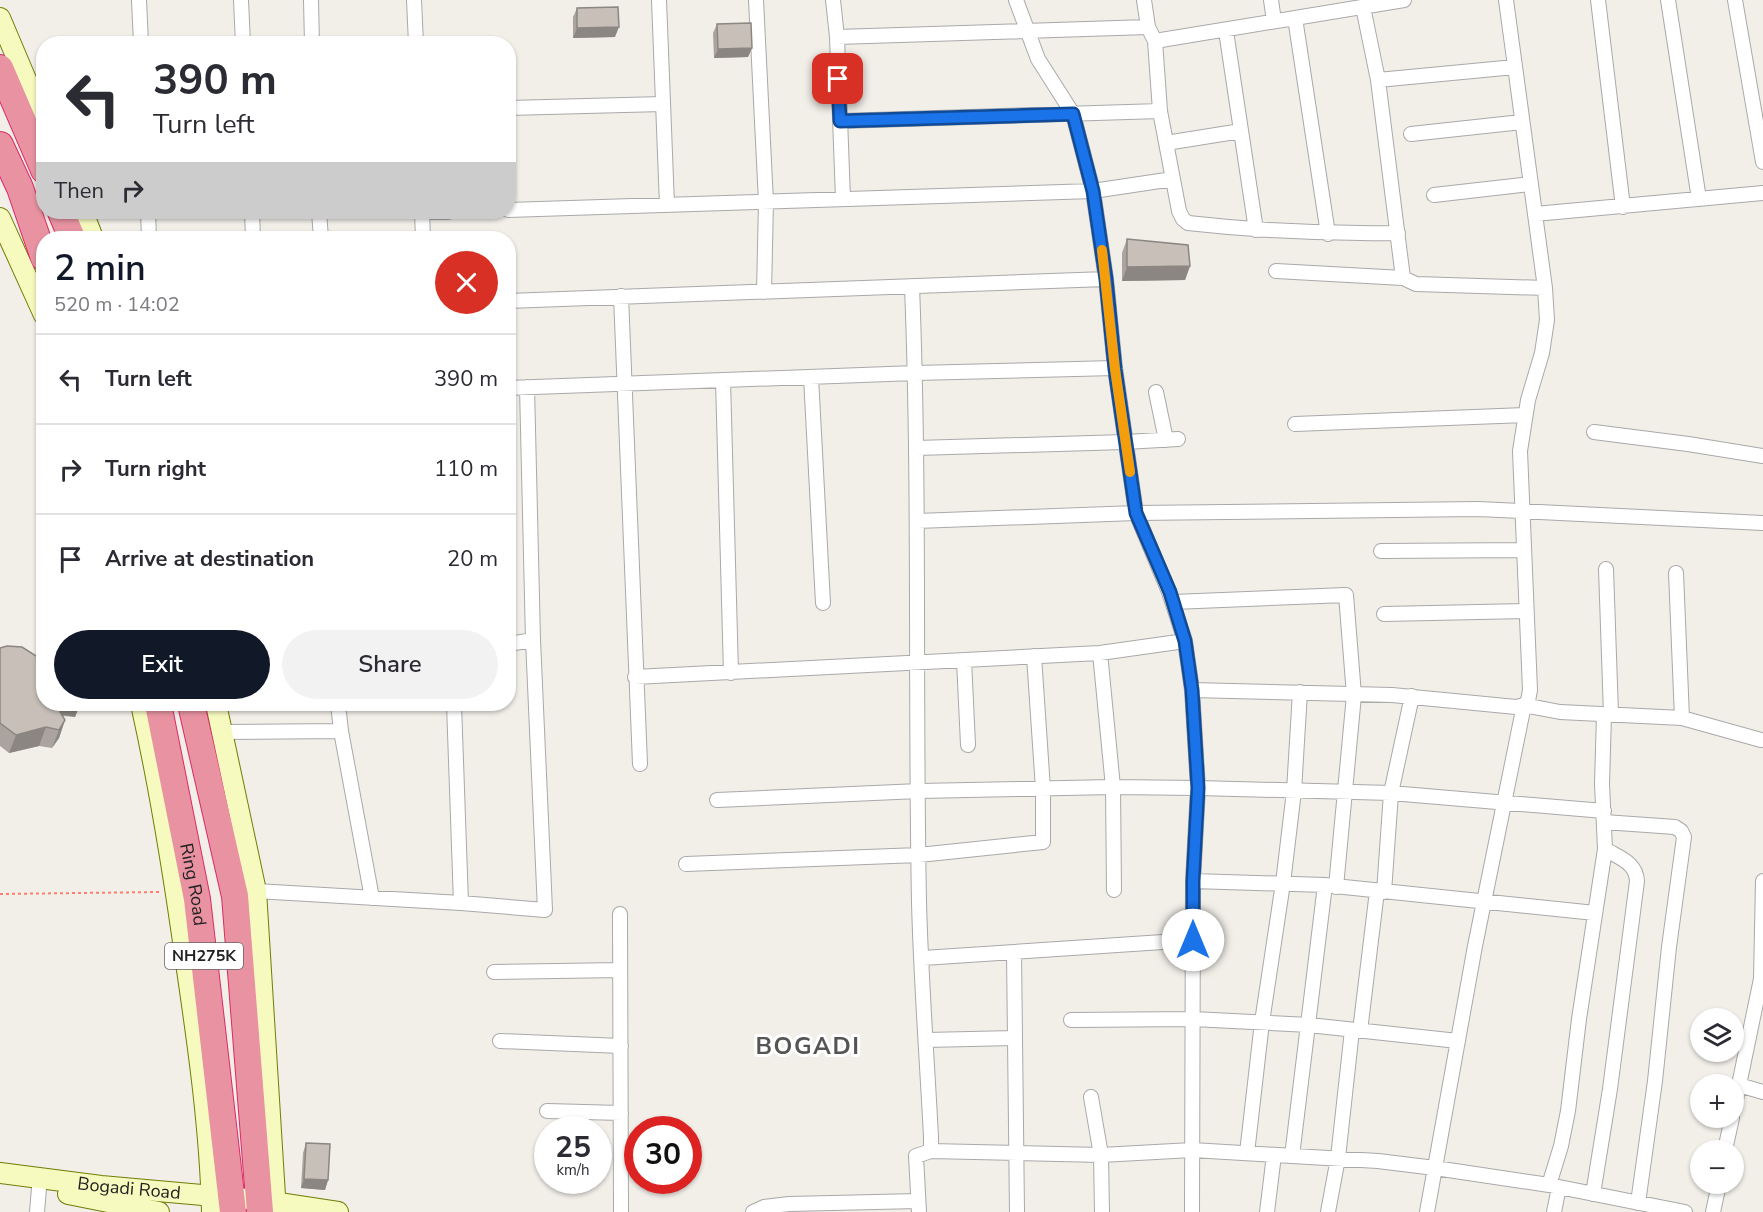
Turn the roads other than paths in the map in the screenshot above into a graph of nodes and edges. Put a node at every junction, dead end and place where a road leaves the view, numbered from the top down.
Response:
1 (140, 0) edge
2 (241, 0) edge
3 (310, 0) edge
4 (414, 0) edge
5 (659, 0) edge
6 (756, 0) edge
7 (833, 0) edge
8 (1016, 0) edge
9 (1144, 0) edge
10 (1271, 0) edge
11 (1404, 0) edge
12 (1506, 0) edge
13 (1598, 0) edge
14 (1668, 0) edge
15 (1735, 0) edge
16 (1363, 7) junction
17 (0, 18) edge
18 (1295, 18) junction
19 (1274, 21) junction
20 (1148, 27) junction
21 (1026, 30) junction
22 (1226, 31) junction
23 (141, 36) edge
24 (243, 36) edge
25 (312, 36) edge
26 (416, 36) edge
27 (837, 36) junction
28 (1155, 41) junction
29 (0, 68) edge
30 (1515, 68) junction
31 (1378, 80) junction
32 (36, 103) edge
33 (663, 104) junction
34 (516, 108) edge
35 (1160, 111) junction
36 (1073, 114) junction
37 (840, 121) junction
38 (1522, 122) junction
39 (1241, 131) junction
40 (1411, 134) dead end
41 (1166, 143) junction
42 (0, 145) edge
43 (36, 151) edge
44 (1763, 162) edge
45 (1173, 179) junction
46 (1531, 184) junction
47 (1093, 191) junction
48 (1763, 193) edge
49 (1434, 195) dead end
50 (843, 199) junction
51 (1699, 199) junction
52 (766, 201) junction
53 (667, 205) junction
54 (1623, 207) junction
55 (516, 210) edge
56 (1535, 214) junction
57 (0, 218) edge
58 (1256, 231) junction
59 (1398, 233) junction
60 (1328, 234) junction
61 (36, 235) edge
62 (1276, 271) dead end
63 (1403, 278) junction
64 (1106, 279) junction
65 (912, 286) junction
66 (1545, 288) junction
67 (764, 292) junction
68 (621, 296) junction
69 (36, 297) edge
70 (516, 301) edge
71 (1115, 369) junction
72 (915, 373) junction
73 (811, 377) junction
74 (723, 380) junction
75 (623, 383) junction
76 (527, 387) junction
77 (516, 388) edge
78 (1156, 392) dead end
79 (1526, 415) junction
80 (1295, 424) dead end
81 (1594, 432) dead end
82 (1125, 442) junction
83 (916, 448) junction
84 (1763, 456) edge
85 (1522, 511) junction
86 (1136, 513) junction
87 (917, 521) junction
88 (1763, 523) edge
89 (1524, 550) junction
90 (1381, 551) dead end
91 (1606, 569) dead end
92 (1676, 573) dead end
93 (1173, 602) junction
94 (823, 603) dead end
95 (1527, 612) junction
96 (1384, 614) dead end
97 (534, 640) junction
98 (1185, 641) junction
99 (516, 643) edge
100 (1100, 653) junction
101 (1034, 656) junction
102 (964, 660) junction
103 (919, 662) junction
104 (731, 673) junction
105 (635, 677) junction
106 (1192, 690) junction
107 (1300, 692) junction
108 (1354, 695) junction
109 (1412, 696) junction
110 (1524, 705) junction
111 (144, 711) edge
112 (158, 711) edge
113 (193, 711) edge
114 (218, 711) edge
115 (339, 711) edge
116 (454, 711) edge
117 (1608, 714) junction
118 (1682, 718) junction
119 (341, 731) junction
120 (224, 732) junction
121 (1762, 738) edge
122 (968, 745) dead end
123 (158, 746) junction
124 (640, 764) dead end
125 (1113, 788) junction
126 (1198, 788) junction
127 (1043, 789) junction
128 (1294, 790) junction
129 (919, 791) junction
130 (1345, 792) junction
131 (1391, 793) junction
132 (717, 800) dead end
133 (1503, 802) junction
134 (1604, 817) junction
135 (1605, 849) junction
136 (919, 855) junction
137 (686, 864) dead end
138 (1193, 881) junction
139 (1763, 881) edge
140 (1283, 883) junction
141 (1331, 886) junction
142 (1114, 890) dead end
143 (256, 891) junction
144 (1380, 892) junction
145 (372, 898) junction
146 (1484, 902) junction
147 (461, 903) junction
148 (1595, 913) junction
149 (620, 914) dead end
150 (1762, 928) edge
151 (192, 935) junction
152 (1193, 940) junction
153 (1014, 952) junction
154 (922, 958) junction
155 (252, 966) junction
156 (620, 970) junction
157 (494, 972) dead end
158 (1762, 980) edge
159 (1192, 1019) junction
160 (1071, 1020) dead end
161 (1262, 1022) junction
162 (1309, 1025) junction
163 (1356, 1030) junction
164 (1016, 1038) junction
165 (926, 1040) junction
166 (500, 1041) dead end
167 (1458, 1041) junction
168 (621, 1046) junction
169 (1742, 1074) edge
170 (1744, 1087) edge
171 (1763, 1092) edge
172 (1091, 1097) dead end
173 (547, 1111) dead end
174 (621, 1113) junction
175 (1192, 1150) junction
176 (931, 1152) junction
177 (1016, 1152) junction
178 (1247, 1153) junction
179 (1101, 1155) junction
180 (1274, 1155) junction
181 (1292, 1156) junction
182 (1338, 1158) junction
183 (1435, 1168) junction
184 (0, 1173) edge
185 (0, 1183) edge
186 (1554, 1186) junction
187 (39, 1188) junction
188 (1593, 1194) junction
189 (1717, 1194) edge
190 (1638, 1203) junction
191 (222, 1204) edge
192 (268, 1206) edge
193 (918, 1206) edge
194 (37, 1212) edge
195 (159, 1212) edge
196 (338, 1212) edge
197 (621, 1212) edge
198 (753, 1212) edge
199 (1017, 1212) edge
200 (1102, 1212) edge
201 (1192, 1212) edge
202 (1267, 1212) edge
203 (1328, 1212) edge
204 (1427, 1212) edge
205 (1554, 1212) edge
206 (1685, 1212) edge
207 (1713, 1212) edge

1 - 23 street
2 - 24 street
3 - 25 street
4 - 26 street
5 - 33 street
6 - 52 street
7 - 27 street
8 - 21 street
9 - 20 street
10 - 19 street
11 - 16 street
12 - 30 street
13 - 54 street
14 - 51 street
15 - 44 street
16 - 18 street
16 - 31 street
17 - 32 street
18 - 19 street
18 - 60 street
19 - 22 street
20 - 21 street
20 - 28 street
21 - 27 street
21 - 36 street
22 - 28 street
22 - 39 street
27 - 37 street
28 - 35 street
29 - 43 highway
30 - 31 street
30 - 38 street
31 - 59 street
33 - 34 street
33 - 53 street
35 - 36 street
35 - 41 street
36 - 37 street
36 - 47 street
37 - 50 street
38 - 40 street
38 - 46 street
39 - 41 street
39 - 58 street
41 - 45 street
42 - 61 highway
45 - 47 street
45 - 58 street
46 - 49 street
46 - 56 street
47 - 50 street
47 - 64 street
48 - 51 street
50 - 52 street
51 - 54 street
52 - 53 street
52 - 67 street
53 - 55 street
54 - 56 street
56 - 66 street
57 - 69 street
58 - 60 street
59 - 60 street
59 - 63 street
62 - 63 street
63 - 66 street
64 - 65 street
64 - 71 street
65 - 67 street
65 - 72 street
66 - 79 street
67 - 68 street
68 - 70 street
68 - 75 street
71 - 72 street
71 - 82 street
72 - 73 street
72 - 83 street
73 - 74 street
73 - 94 street
74 - 75 street
74 - 104 street
75 - 76 street
75 - 105 street
76 - 77 street
76 - 97 street
78 - 82 street
79 - 80 street
79 - 85 street
81 - 84 street
82 - 83 street
82 - 86 street
83 - 87 street
85 - 86 street
85 - 88 street
85 - 89 street
86 - 87 street
86 - 93 street
87 - 103 street
89 - 90 street
89 - 95 street
91 - 117 street
92 - 118 street
93 - 98 street
93 - 108 street
95 - 96 street
95 - 110 street
97 - 99 street
97 - 147 street
98 - 100 street
98 - 106 street
100 - 101 street
100 - 125 street
101 - 102 street
101 - 127 street
102 - 103 street
102 - 122 street
103 - 104 street
103 - 129 street
104 - 105 street
105 - 124 street
106 - 107 street
106 - 126 street
107 - 108 street
107 - 128 street
108 - 109 street
108 - 130 street
109 - 110 street
109 - 131 street
110 - 117 street
110 - 133 street
111 - 123 street
112 - 123 highway, Ring Road / NH275K
113 - 155 highway, Ring Road / NH275K
114 - 120 street
115 - 119 street
116 - 147 street
117 - 118 street
117 - 134 street
118 - 121 street
119 - 120 street
119 - 145 street
120 - 143 street
123 - 151 street
123 - 151 highway, Ring Road / NH275K
125 - 126 street
125 - 127 street
125 - 142 street
126 - 128 street
126 - 138 street
127 - 129 street
127 - 136 street
128 - 130 street
128 - 140 street
129 - 132 street
129 - 136 street
130 - 131 street
130 - 141 street
131 - 133 street
131 - 144 street
133 - 134 street
133 - 146 street
134 - 135 street
134 - 190 street
135 - 148 street
135 - 188 street
136 - 137 street
136 - 154 street
138 - 140 street
138 - 152 street
139 - 150 street
140 - 141 street
140 - 161 street
141 - 144 street
141 - 162 street
143 - 145 street
143 - 155 street
144 - 146 street
144 - 163 street
145 - 147 street
146 - 148 street
146 - 167 street
148 - 186 street
149 - 156 street
150 - 158 street
151 - 191 highway, Ring Road / NH275K
152 - 153 street
152 - 159 street
153 - 154 street
153 - 164 street
154 - 165 street
155 - 192 highway, Ring Road / NH275K
156 - 157 street
156 - 168 street
158 - 169 street
159 - 160 street
159 - 161 street
159 - 175 street
161 - 162 street
161 - 178 street
162 - 163 street
162 - 181 street
163 - 167 street
163 - 182 street
164 - 165 street
164 - 177 street
165 - 176 street
166 - 168 street
167 - 183 street
168 - 174 street
170 - 171 street
172 - 179 street
173 - 174 street
174 - 197 street
175 - 178 street
175 - 179 street
175 - 201 street
176 - 177 street
176 - 193 street
177 - 179 street
177 - 199 street
178 - 180 street
179 - 200 street
180 - 181 street
180 - 202 street
181 - 182 street
182 - 183 street
182 - 203 street
183 - 186 street
183 - 204 street
184 - 191 street, Bogadi Road
185 - 187 street, Bogadi Road
186 - 188 street
186 - 205 street
187 - 194 street
187 - 195 street, Bogadi Road
188 - 190 street
189 - 207 street
190 - 206 street
191 - 192 street, Bogadi Road
192 - 196 street, Bogadi Road
193 - 198 street

